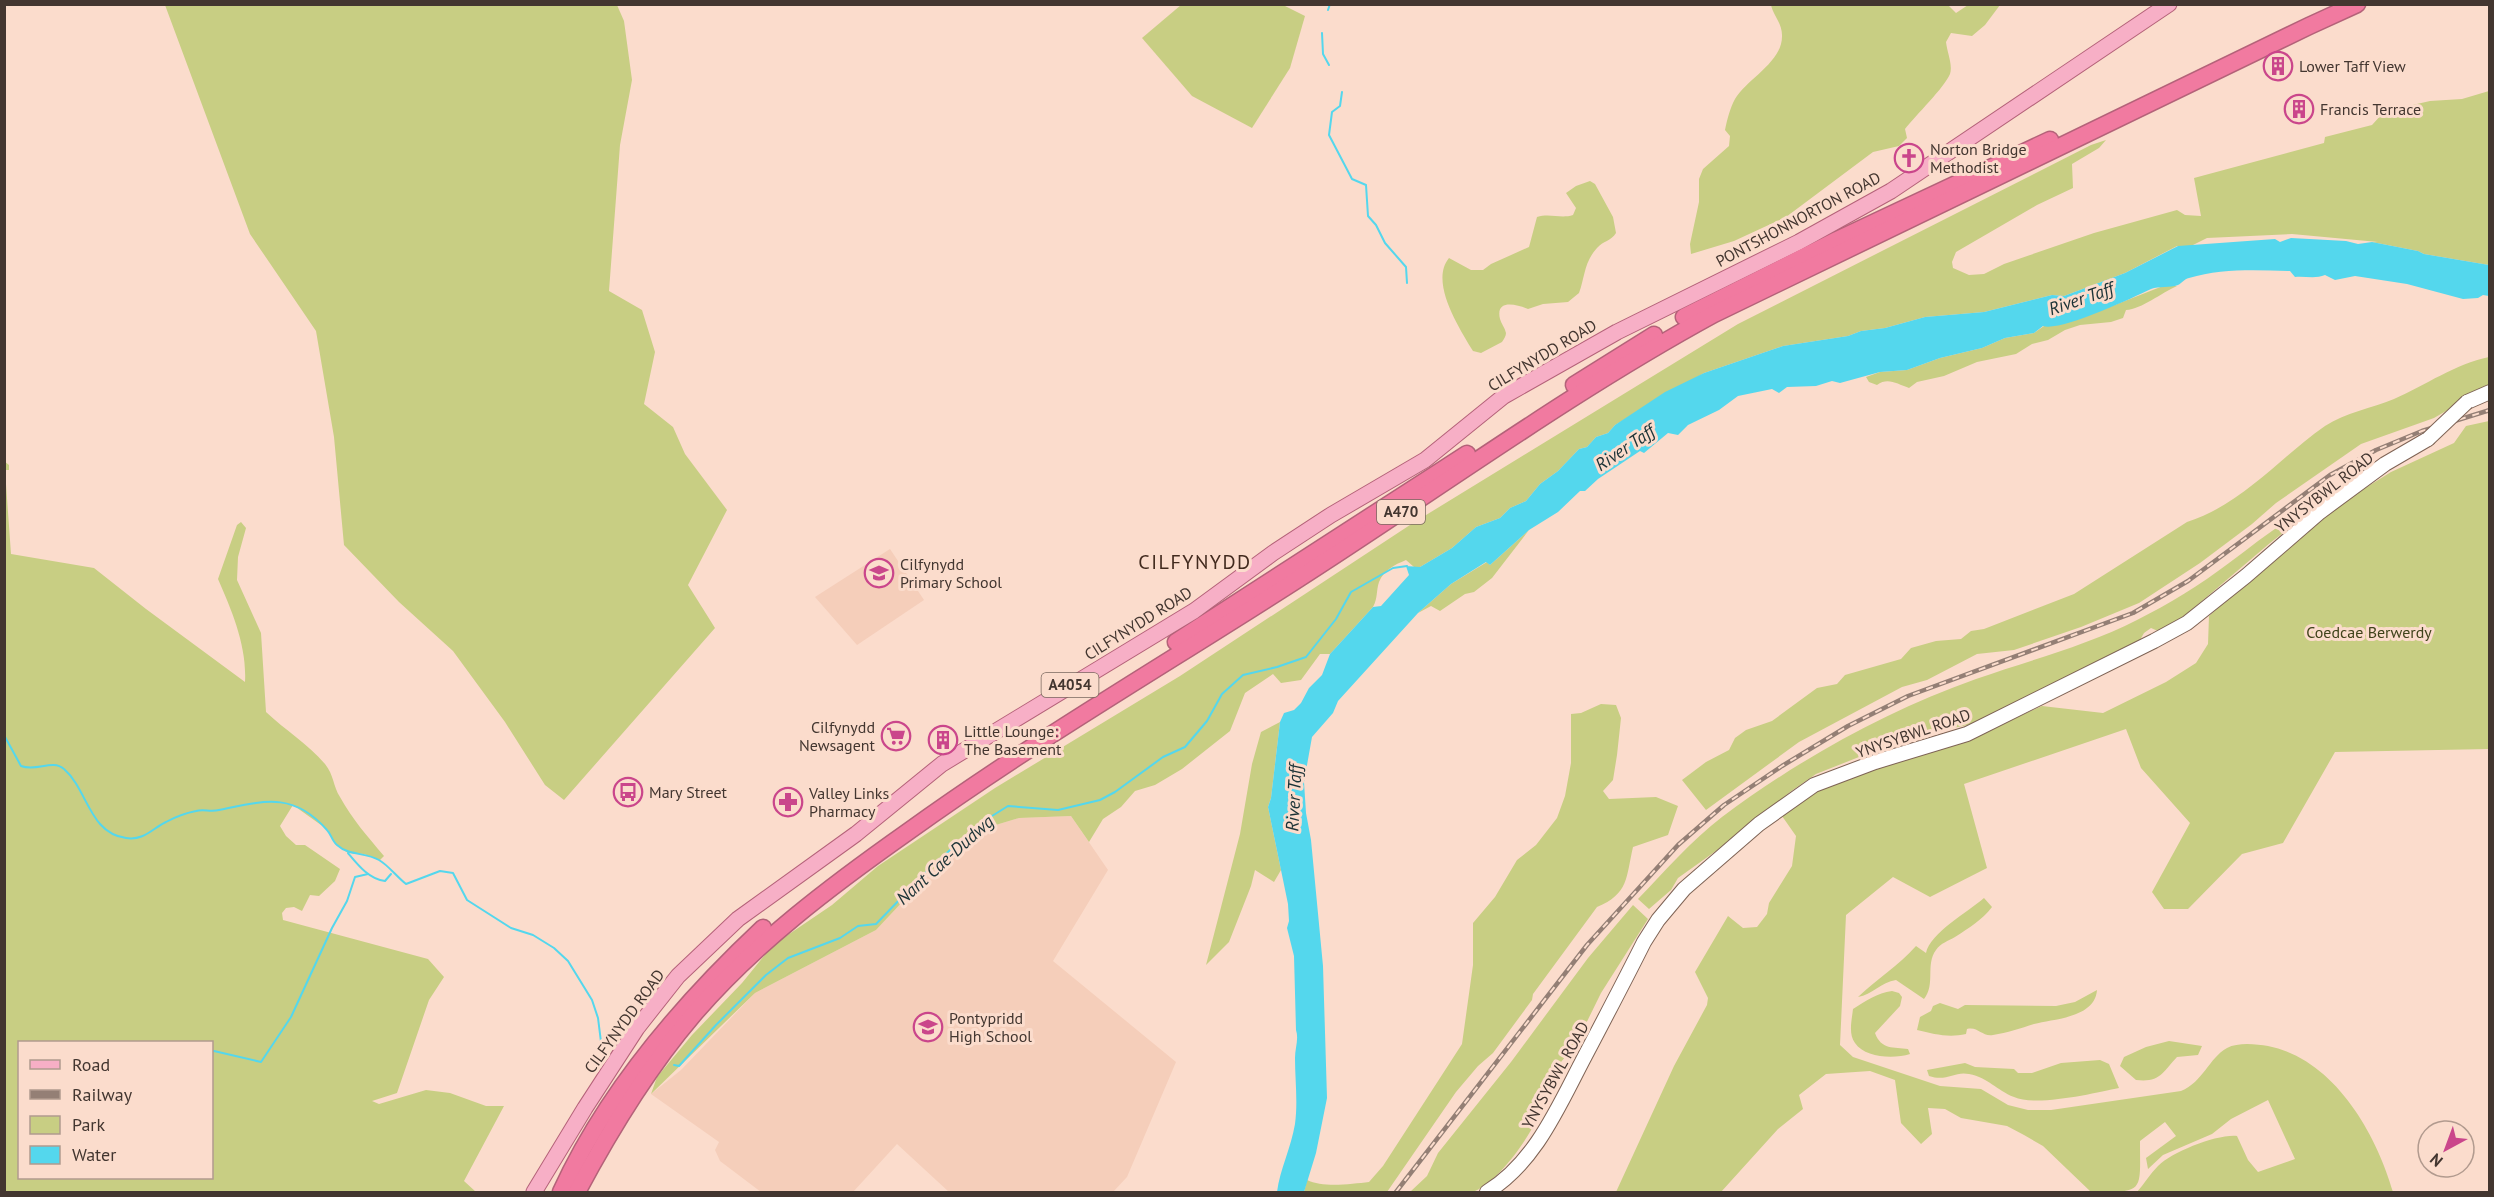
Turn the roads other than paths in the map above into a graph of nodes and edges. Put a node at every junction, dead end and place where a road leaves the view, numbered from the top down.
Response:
1 (2169, 4) edge
2 (2331, 4) edge
3 (2357, 4) edge
4 (1617, 332) joint
5 (2490, 392) edge
6 (534, 1192) edge
7 (561, 1192) edge
8 (578, 1192) edge
9 (1487, 1192) edge

1 - 4 main road, PONTSHONNORTON ROAD / A4054
2 - 7 highway, A470
3 - 8 highway, A470
4 - 6 main road, CILFYNYDD ROAD / A4054
5 - 9 main road, YNYSYBWL ROAD, bridge

